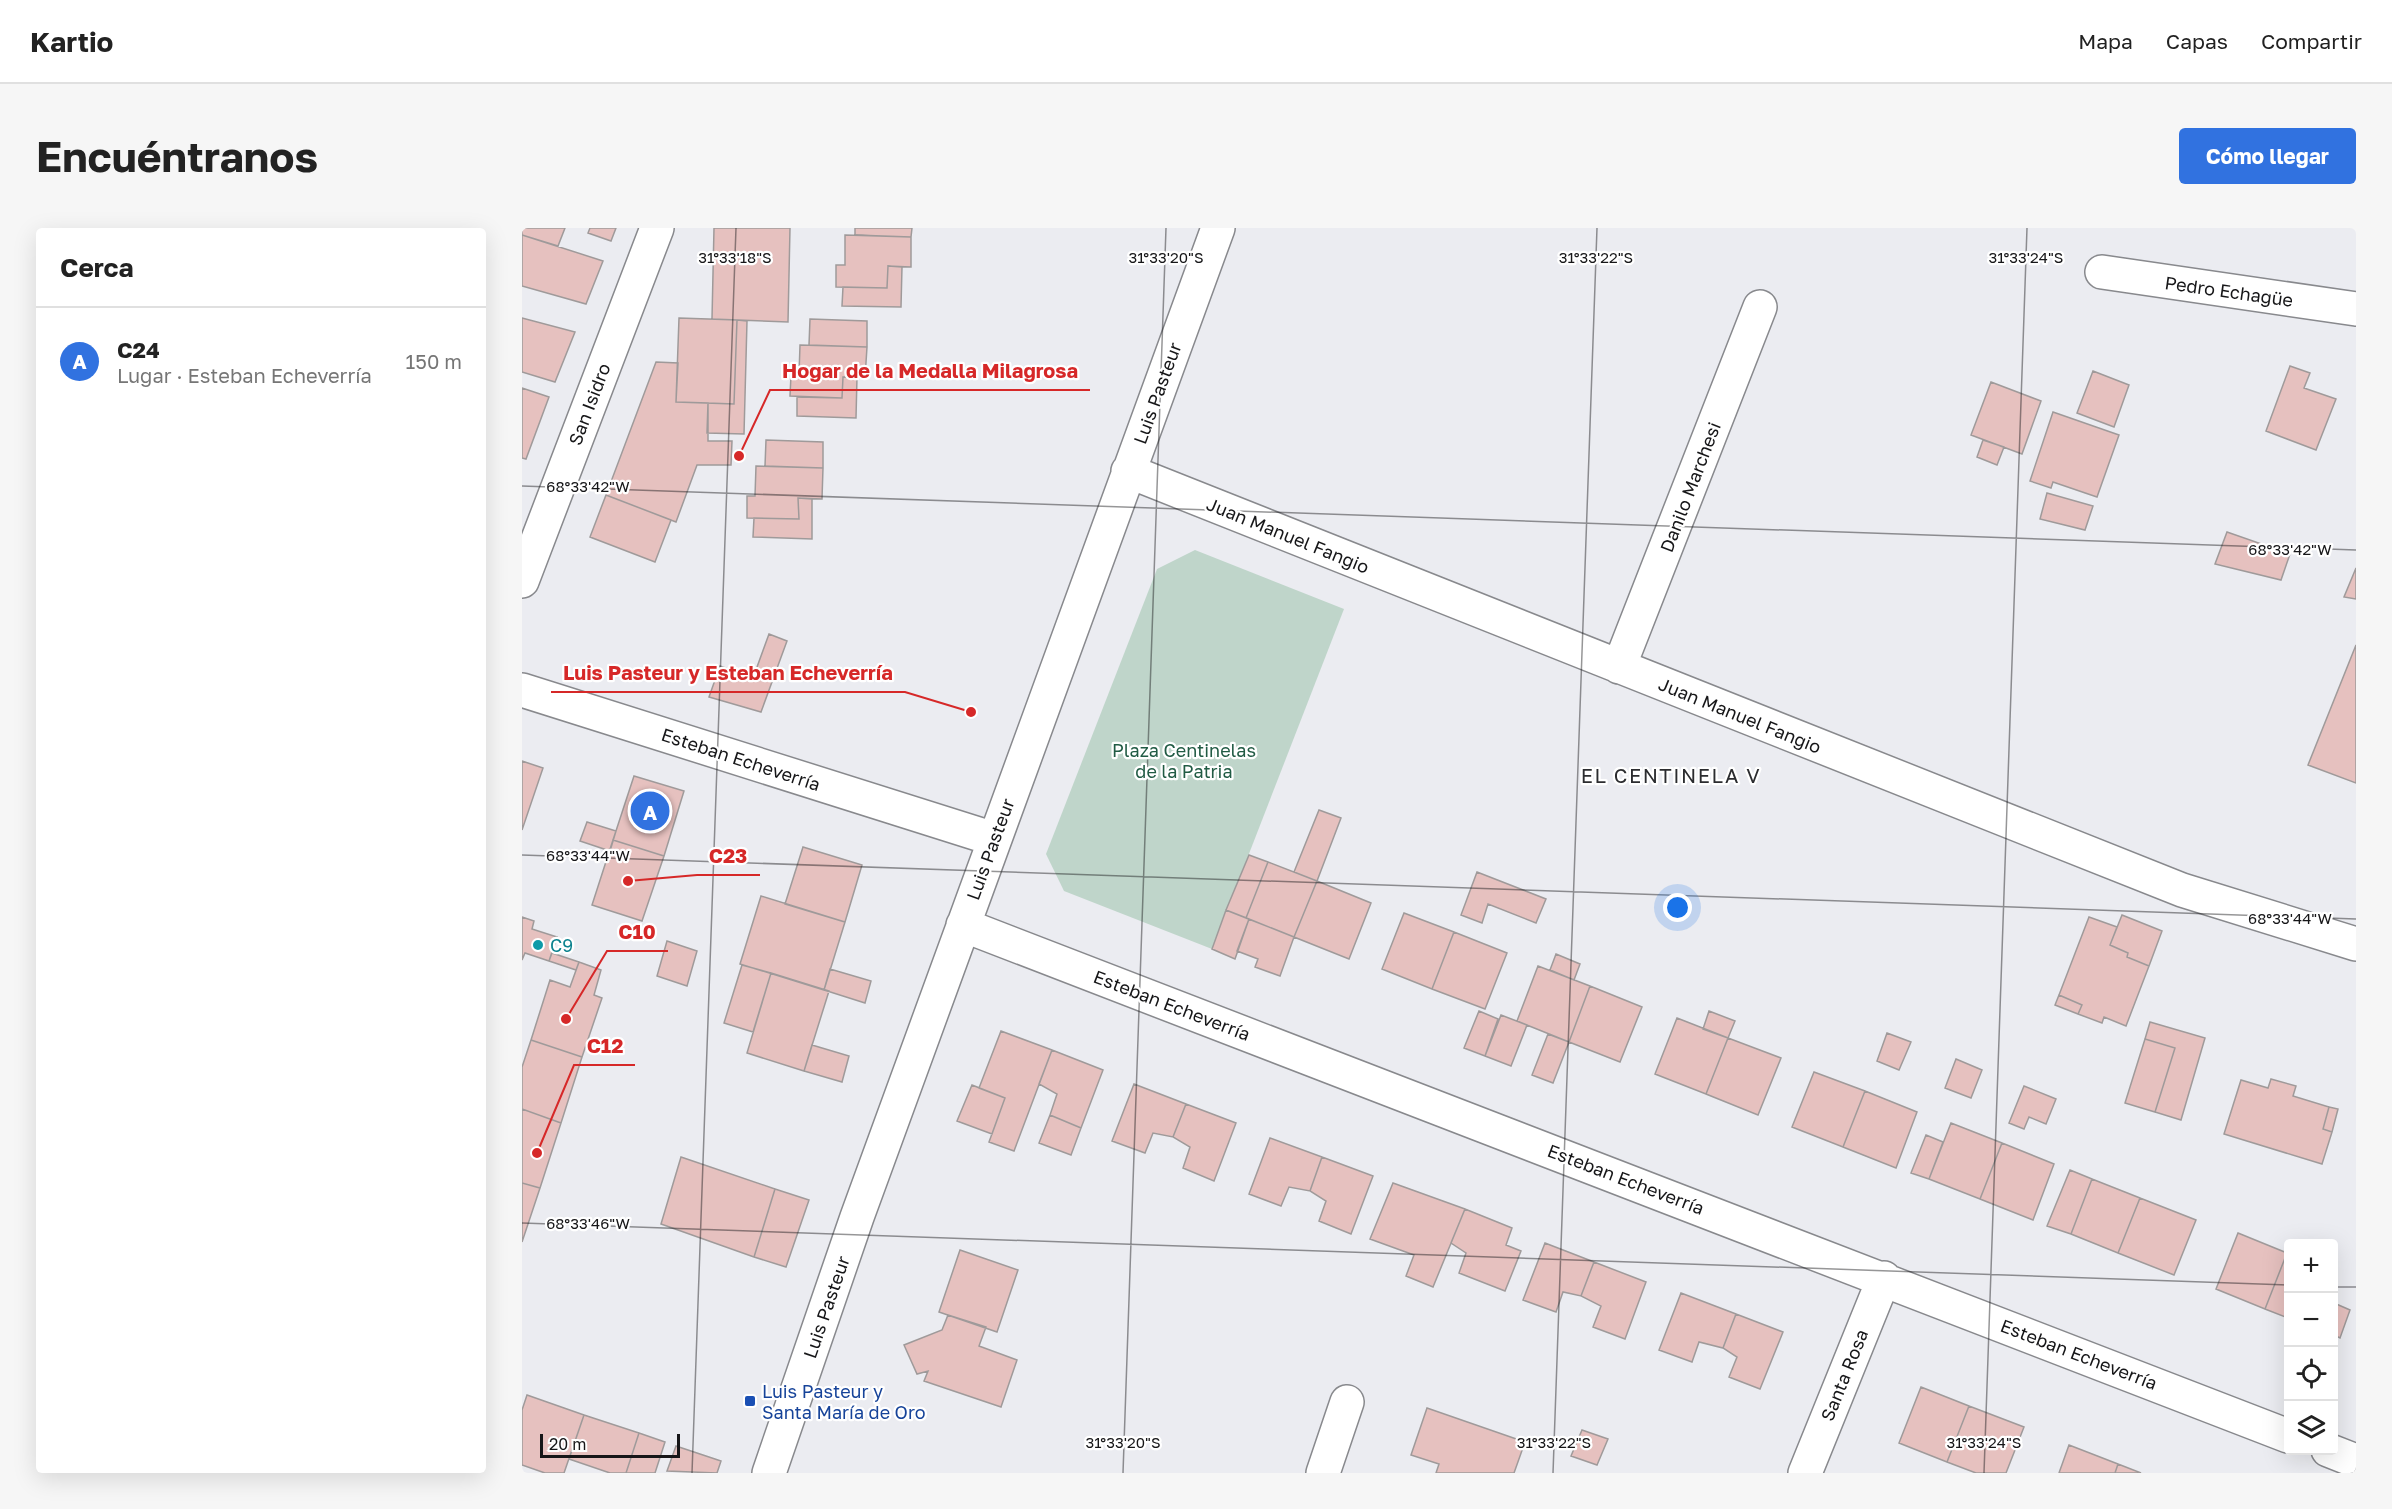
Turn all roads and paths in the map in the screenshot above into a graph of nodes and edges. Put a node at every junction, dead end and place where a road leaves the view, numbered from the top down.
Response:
1 (657, 228) edge
2 (1218, 228) edge
3 (2102, 272) dead end
4 (1760, 307) dead end
5 (2356, 309) edge
6 (1128, 471) junction
7 (522, 581) edge
8 (1619, 667) junction
9 (522, 690) edge
10 (994, 839) junction
11 (963, 925) junction
12 (2356, 944) edge
13 (1884, 1278) junction
14 (1347, 1402) dead end
15 (2284, 1434) edge
16 (2338, 1454) edge
17 (2356, 1461) edge
18 (769, 1473) edge
19 (1323, 1473) edge
20 (1805, 1473) edge

1 - 7 street, San Isidro
2 - 6 street, Luis Pasteur
3 - 5 street, Pedro Echagüe
4 - 8 street, Danilo Marchesi
6 - 8 street, Juan Manuel Fangio
6 - 10 street, Luis Pasteur
8 - 12 street, Juan Manuel Fangio
9 - 10 street, Esteban Echeverría
10 - 11 street, Luis Pasteur
11 - 13 street, Esteban Echeverría
11 - 18 street, Luis Pasteur
13 - 15 street, Esteban Echeverría
13 - 20 street, Santa Rosa
14 - 19 street
16 - 17 street

